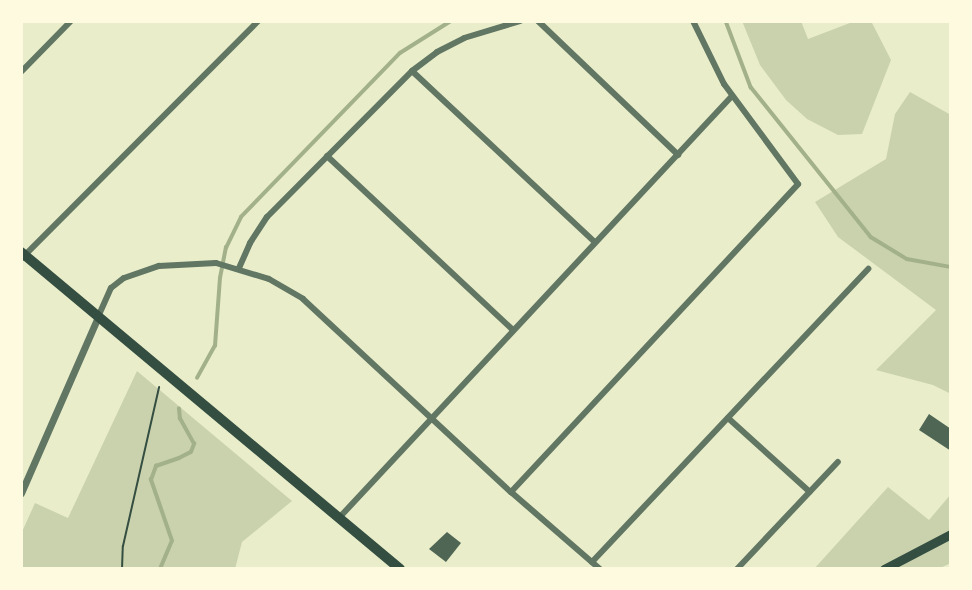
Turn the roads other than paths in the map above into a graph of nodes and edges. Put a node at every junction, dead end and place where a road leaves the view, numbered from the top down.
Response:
1 (71, 21) edge
2 (258, 21) edge
3 (520, 21) edge
4 (538, 21) edge
5 (693, 21) edge
6 (412, 71) junction
7 (21, 72) edge
8 (732, 96) junction
9 (678, 155) junction
10 (327, 156) junction
11 (595, 242) junction
12 (22, 255) edge
13 (239, 268) junction
14 (868, 269) dead end
15 (98, 317) junction
16 (513, 330) junction
17 (430, 417) junction
18 (728, 418) junction
19 (838, 462) dead end
20 (511, 492) junction
21 (810, 492) junction
22 (21, 493) edge
23 (338, 519) junction
24 (951, 534) edge
25 (592, 562) junction
26 (400, 569) edge
27 (600, 569) edge
28 (737, 569) edge
29 (884, 569) edge

1 - 7 street
2 - 12 street
3 - 6 street
4 - 9 street
5 - 8 street
6 - 10 street
6 - 11 street
8 - 9 street
8 - 20 street
9 - 11 street
10 - 13 street
10 - 16 street
11 - 16 street
12 - 15 main road
13 - 15 street
13 - 17 street
14 - 18 street
15 - 22 street
15 - 23 main road
16 - 17 street
17 - 20 street
17 - 23 street
18 - 21 street
18 - 25 street
19 - 21 street
20 - 25 street
21 - 28 street
23 - 26 main road
24 - 29 main road
25 - 27 street

